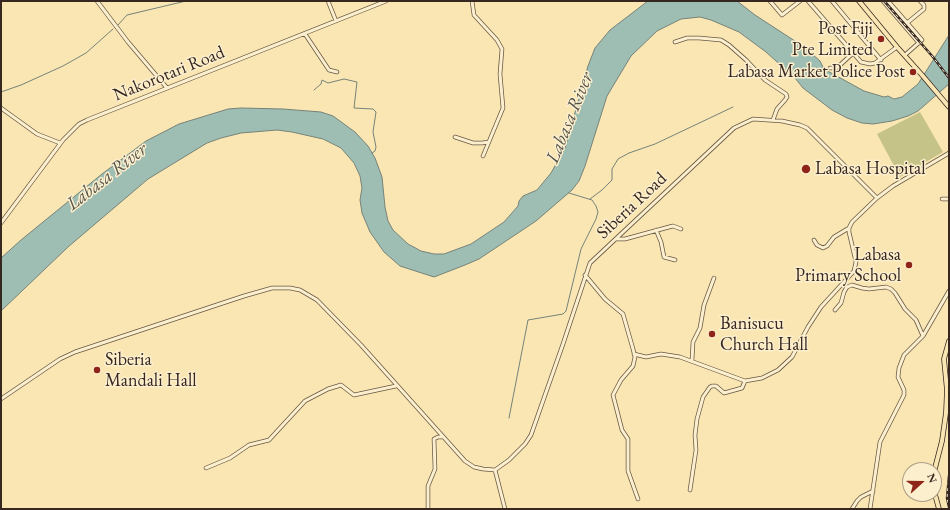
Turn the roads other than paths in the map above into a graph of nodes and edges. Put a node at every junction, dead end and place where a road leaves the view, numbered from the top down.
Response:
1 (97, 1) edge
2 (328, 1) edge
3 (386, 1) edge
4 (472, 1) edge
5 (770, 1) edge
6 (800, 1) edge
7 (808, 1) edge
8 (832, 1) edge
9 (859, 1) edge
10 (883, 1) edge
11 (888, 1) edge
12 (920, 1) edge
13 (336, 21) junction
14 (907, 23) junction
15 (304, 34) junction
16 (675, 42) dead end
17 (918, 43) junction
18 (897, 47) junction
19 (852, 54) junction
20 (905, 55) junction
21 (881, 60) junction
22 (830, 68) dead end
23 (337, 72) dead end
24 (167, 88) junction
25 (949, 107) edge
26 (1, 108) edge
27 (773, 120) junction
28 (455, 137) dead end
29 (489, 142) junction
30 (60, 143) junction
31 (949, 153) edge
32 (483, 156) dead end
33 (877, 198) junction
34 (942, 199) dead end
35 (949, 199) edge
36 (1, 223) edge
37 (849, 228) junction
38 (681, 229) dead end
39 (656, 230) junction
40 (616, 239) junction
41 (814, 240) dead end
42 (675, 260) dead end
43 (585, 276) junction
44 (714, 278) dead end
45 (949, 291) edge
46 (835, 310) dead end
47 (923, 336) junction
48 (949, 341) edge
49 (634, 354) junction
50 (692, 360) junction
51 (745, 382) junction
52 (396, 386) junction
53 (1, 399) edge
54 (443, 437) junction
55 (937, 462) edge
56 (206, 468) dead end
57 (495, 470) junction
58 (690, 490) dead end
59 (873, 491) junction
60 (638, 499) dead end
61 (428, 509) edge
62 (505, 509) edge
63 (852, 509) edge
64 (870, 509) edge

1 - 24 street
2 - 13 street
3 - 13 street, Nakorotari Road
4 - 29 street
5 - 6 street
7 - 19 street
8 - 21 street
9 - 18 main road
10 - 17 street
11 - 14 street
12 - 14 street
13 - 15 street, Nakorotari Road
14 - 17 street
15 - 23 street
15 - 24 street, Nakorotari Road
16 - 27 street
17 - 20 street
18 - 20 main road
18 - 21 street
19 - 21 street
19 - 22 street
20 - 25 main road
24 - 30 street, Nakorotari Road
26 - 30 street
27 - 33 street, Siberia Road
27 - 40 street, Siberia Road
28 - 29 street
29 - 32 street
30 - 36 street, Nakorotari Road
31 - 33 street
33 - 37 street
34 - 35 street
37 - 41 street
37 - 51 street
38 - 39 street
39 - 40 street
39 - 42 street
40 - 43 street, Siberia Road
43 - 49 street
43 - 57 street, Siberia Road
44 - 50 street
45 - 47 street
46 - 47 street
47 - 59 street
48 - 55 main road
49 - 50 street
49 - 60 street
50 - 51 street
51 - 58 street
52 - 53 street
52 - 54 street
52 - 56 street
54 - 57 street
54 - 61 street
57 - 62 street
59 - 63 street
59 - 64 street

